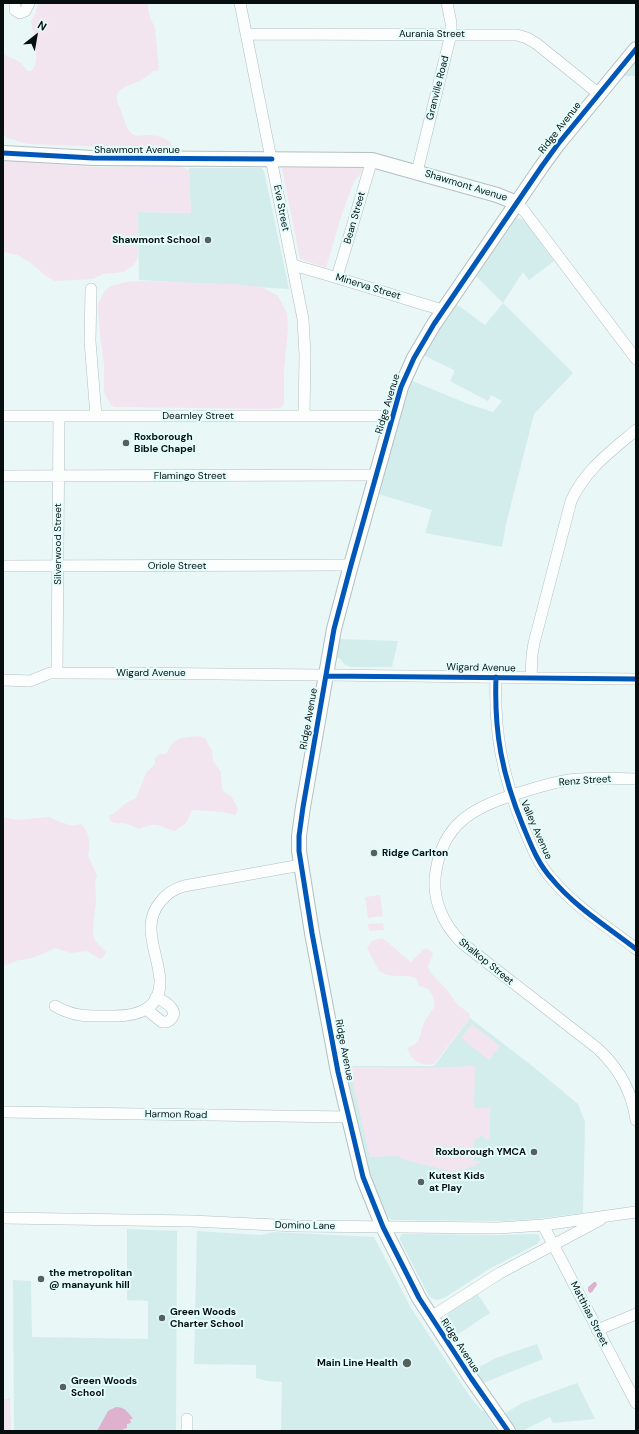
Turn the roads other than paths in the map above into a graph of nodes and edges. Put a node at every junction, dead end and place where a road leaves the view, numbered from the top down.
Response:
1 (15, 3) edge
2 (29, 3) edge
3 (240, 3) edge
4 (447, 3) edge
5 (246, 34) junction
6 (451, 34) junction
7 (636, 49) edge
8 (599, 94) junction
9 (3, 153) edge
10 (272, 158) junction
11 (372, 160) junction
12 (417, 172) junction
13 (516, 203) junction
14 (292, 265) junction
15 (338, 277) junction
16 (92, 289) dead end
17 (442, 311) junction
18 (636, 359) edge
19 (304, 415) junction
20 (3, 416) edge
21 (59, 416) junction
22 (96, 416) junction
23 (392, 416) junction
24 (636, 430) edge
25 (376, 475) junction
26 (3, 476) edge
27 (59, 476) junction
28 (351, 565) junction
29 (3, 566) edge
30 (58, 566) junction
31 (57, 673) junction
32 (326, 676) junction
33 (496, 677) junction
34 (530, 678) junction
35 (636, 679) edge
36 (3, 680) edge
37 (636, 778) edge
38 (511, 795) junction
39 (301, 865) junction
40 (636, 949) edge
41 (156, 997) junction
42 (55, 1006) dead end
43 (146, 1009) junction
44 (3, 1112) edge
45 (348, 1117) junction
46 (636, 1120) edge
47 (636, 1212) edge
48 (606, 1217) junction
49 (3, 1218) edge
50 (543, 1225) junction
51 (383, 1227) junction
52 (554, 1245) junction
53 (636, 1314) edge
54 (431, 1317) junction
55 (597, 1330) junction
56 (636, 1403) edge
57 (187, 1419) dead end
58 (187, 1431) edge
59 (508, 1431) edge

1 - 2 street
3 - 5 street, Eva Street
4 - 6 street, Granville Road
5 - 6 street, Aurania Street
5 - 10 street, Eva Street
6 - 8 street, Aurania Street
6 - 12 street, Granville Road
7 - 8 main road, Ridge Avenue
8 - 13 main road, Ridge Avenue
9 - 10 main road, Shawmont Avenue
10 - 11 main road, Shawmont Avenue
10 - 14 street, Eva Street
11 - 12 main road, Shawmont Avenue
11 - 15 street, Bean Street
12 - 13 main road, Shawmont Avenue
13 - 17 main road, Ridge Avenue
13 - 18 street, Shawmont Avenue
14 - 15 street, Minerva Street
14 - 19 street, Eva Street
15 - 17 street, Minerva Street
16 - 22 street
17 - 23 main road, Ridge Avenue
19 - 22 street, Dearnley Street
19 - 23 street, Dearnley Street
20 - 21 street, Dearnley Street
21 - 22 street, Dearnley Street
21 - 27 street, Silverwood Street
23 - 25 main road, Ridge Avenue
24 - 34 street
25 - 27 street, Flamingo Street
25 - 28 main road, Ridge Avenue
26 - 27 street, Flamingo Street
27 - 30 street, Silverwood Street
28 - 30 street, Oriole Street
28 - 32 main road, Ridge Avenue
29 - 30 street, Oriole Street
30 - 31 street, Silverwood Street
31 - 32 street, Wigard Avenue
31 - 36 street, Wigard Avenue
32 - 33 street, Wigard Avenue
32 - 39 main road, Ridge Avenue
33 - 34 street, Wigard Avenue
33 - 38 street, Valley Avenue
34 - 35 street, Wigard Avenue
37 - 38 street, Renz Street
38 - 40 street, Valley Avenue
38 - 46 street, Shalkop Street
39 - 41 street
39 - 45 main road, Ridge Avenue
41 - 43 street
41 - 43 street
42 - 43 street
44 - 45 street, Harmon Road
45 - 51 main road, Ridge Avenue
47 - 48 street, Domino Lane
48 - 50 street, Domino Lane
48 - 52 street, Domino Lane
49 - 51 street, Domino Lane
50 - 51 street, Domino Lane
50 - 52 street, Matthias Street
51 - 54 main road, Ridge Avenue
52 - 54 street, Domino Lane
52 - 55 street, Matthias Street
53 - 55 street
54 - 59 main road, Ridge Avenue
55 - 56 street, Matthias Street
57 - 58 street

